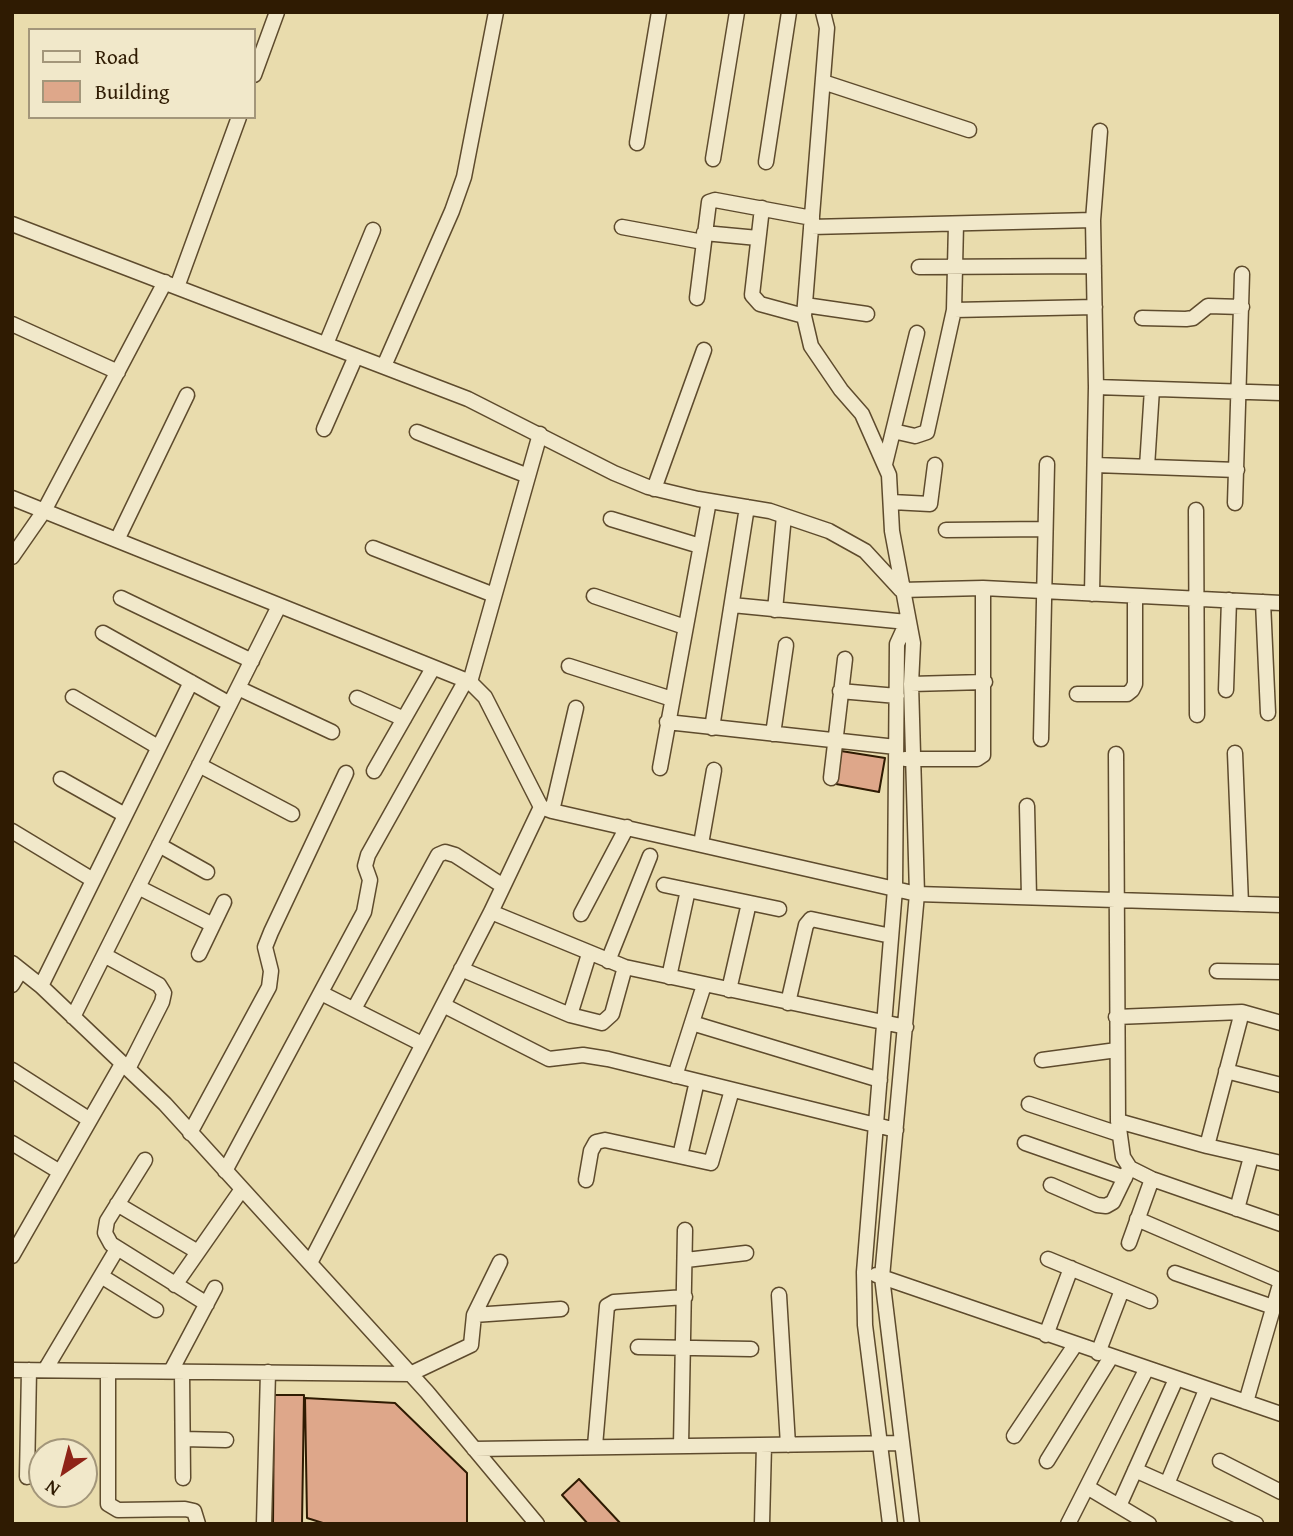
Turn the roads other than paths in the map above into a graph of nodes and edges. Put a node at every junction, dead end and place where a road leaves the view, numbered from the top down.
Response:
1 (276, 12) edge
2 (496, 12) edge
3 (659, 12) edge
4 (737, 12) edge
5 (789, 12) edge
6 (823, 12) edge
7 (256, 69) edge
8 (822, 82) junction
9 (238, 119) edge
10 (969, 130) dead end
11 (1100, 131) dead end
12 (636, 144) dead end
13 (713, 159) dead end
14 (766, 162) dead end
15 (762, 208) junction
16 (1093, 220) junction
17 (811, 223) junction
18 (12, 224) edge
19 (956, 224) junction
20 (622, 227) dead end
21 (373, 230) dead end
22 (704, 237) junction
23 (758, 238) junction
24 (1094, 266) junction
25 (919, 267) dead end
26 (955, 267) junction
27 (1242, 274) dead end
28 (171, 285) junction
29 (697, 298) dead end
30 (1095, 307) junction
31 (1242, 307) junction
32 (954, 310) junction
33 (804, 311) junction
34 (867, 314) dead end
35 (1142, 318) dead end
36 (12, 324) edge
37 (917, 333) dead end
38 (326, 344) junction
39 (704, 350) dead end
40 (356, 356) junction
41 (384, 366) junction
42 (118, 372) junction
43 (1096, 387) junction
44 (1152, 389) junction
45 (1241, 391) junction
46 (1281, 393) edge
47 (187, 395) dead end
48 (324, 429) dead end
49 (893, 431) junction
50 (417, 432) dead end
51 (540, 434) junction
52 (885, 464) junction
53 (1046, 464) dead end
54 (935, 465) dead end
55 (1095, 465) junction
56 (1147, 467) junction
57 (1237, 470) junction
58 (528, 476) junction
59 (654, 489) junction
60 (12, 498) edge
61 (709, 501) junction
62 (892, 502) junction
63 (1235, 503) dead end
64 (747, 507) junction
65 (1196, 510) dead end
66 (44, 511) junction
67 (784, 516) junction
68 (611, 519) dead end
69 (1045, 529) junction
70 (946, 530) dead end
71 (117, 540) junction
72 (700, 546) junction
73 (373, 548) dead end
74 (12, 557) edge
75 (983, 588) junction
76 (901, 590) junction
77 (1043, 591) junction
78 (495, 594) junction
79 (1092, 594) junction
80 (594, 596) dead end
81 (1135, 596) junction
82 (121, 598) dead end
83 (1196, 599) junction
84 (1229, 600) junction
85 (1263, 602) junction
86 (1281, 603) edge
87 (732, 605) junction
88 (279, 606) junction
89 (775, 610) junction
90 (907, 622) junction
91 (685, 627) junction
92 (103, 633) dead end
93 (786, 645) dead end
94 (845, 659) dead end
95 (252, 661) junction
96 (569, 666) dead end
97 (433, 668) junction
98 (468, 681) junction
99 (191, 682) junction
100 (985, 682) junction
101 (911, 684) junction
102 (238, 688) junction
103 (1226, 690) dead end
104 (840, 691) junction
105 (1077, 694) dead end
106 (73, 696) dead end
107 (897, 696) junction
108 (358, 698) dead end
109 (672, 699) junction
110 (230, 704) junction
111 (576, 708) dead end
112 (1268, 713) dead end
113 (1197, 715) dead end
114 (404, 719) junction
115 (667, 722) junction
116 (712, 728) junction
117 (332, 732) dead end
118 (772, 734) junction
119 (1041, 739) dead end
120 (834, 740) junction
121 (159, 747) junction
122 (896, 753) junction
123 (1236, 753) dead end
124 (1116, 754) dead end
125 (913, 759) junction
126 (199, 765) junction
127 (660, 768) dead end
128 (714, 770) dead end
129 (374, 771) dead end
130 (346, 773) dead end
131 (831, 778) dead end
132 (61, 779) dead end
133 (1027, 806) dead end
134 (546, 809) junction
135 (292, 814) dead end
136 (125, 815) junction
137 (627, 827) junction
138 (12, 831) edge
139 (701, 844) junction
140 (159, 845) junction
141 (650, 856) dead end
142 (207, 872) dead end
143 (93, 880) junction
144 (503, 886) junction
145 (664, 886) dead end
146 (138, 887) junction
147 (895, 889) junction
148 (688, 890) junction
149 (917, 894) junction
150 (1029, 897) junction
151 (1114, 900) junction
152 (224, 902) dead end
153 (749, 903) junction
154 (1241, 904) junction
155 (1281, 905) edge
156 (779, 909) dead end
157 (491, 912) junction
158 (581, 914) dead end
159 (213, 925) junction
160 (891, 936) junction
161 (199, 954) dead end
162 (589, 954) junction
163 (104, 955) junction
164 (608, 961) junction
165 (17, 967) edge
166 (625, 967) junction
167 (461, 969) junction
168 (1217, 971) dead end
169 (1281, 972) edge
170 (669, 977) junction
171 (12, 985) edge
172 (704, 985) junction
173 (41, 986) junction
174 (729, 990) junction
175 (321, 993) junction
176 (788, 1003) junction
177 (443, 1005) junction
178 (354, 1009) junction
179 (1242, 1012) junction
180 (570, 1015) junction
181 (73, 1017) junction
182 (1116, 1017) junction
183 (692, 1023) junction
184 (1281, 1023) edge
185 (884, 1025) junction
186 (906, 1027) junction
187 (422, 1044) junction
188 (1117, 1051) junction
189 (1042, 1060) dead end
190 (125, 1067) junction
191 (12, 1070) edge
192 (1226, 1071) junction
193 (676, 1076) junction
194 (880, 1080) junction
195 (697, 1081) junction
196 (1281, 1085) edge
197 (732, 1090) junction
198 (1029, 1104) dead end
199 (90, 1121) junction
200 (876, 1125) junction
201 (1119, 1127) junction
202 (896, 1130) junction
203 (190, 1133) junction
204 (12, 1143) edge
205 (1025, 1143) dead end
206 (1207, 1146) junction
207 (680, 1156) junction
208 (1251, 1157) junction
209 (145, 1160) dead end
210 (1281, 1163) edge
211 (225, 1171) junction
212 (60, 1172) junction
213 (1127, 1173) junction
214 (1152, 1179) junction
215 (586, 1180) dead end
216 (1051, 1185) dead end
217 (242, 1189) junction
218 (117, 1204) junction
219 (1237, 1209) junction
220 (1138, 1219) junction
221 (1281, 1224) edge
222 (685, 1230) dead end
223 (1129, 1242) dead end
224 (117, 1249) junction
225 (198, 1252) junction
226 (746, 1253) dead end
227 (12, 1255) edge
228 (1048, 1259) dead end
229 (686, 1261) junction
230 (500, 1262) dead end
231 (310, 1263) junction
232 (1070, 1268) junction
233 (864, 1272) junction
234 (1175, 1273) dead end
235 (101, 1276) junction
236 (882, 1277) junction
237 (1281, 1281) edge
238 (175, 1284) junction
239 (215, 1288) dead end
240 (1122, 1290) junction
241 (779, 1295) dead end
242 (685, 1297) junction
243 (1150, 1301) dead end
244 (206, 1304) junction
245 (1273, 1307) junction
246 (561, 1309) dead end
247 (156, 1310) dead end
248 (474, 1315) junction
249 (1046, 1335) junction
250 (1075, 1345) junction
251 (638, 1347) dead end
252 (684, 1349) junction
253 (751, 1349) dead end
254 (1104, 1355) junction
255 (12, 1370) edge
256 (29, 1370) junction
257 (45, 1370) junction
258 (1146, 1370) junction
259 (108, 1371) junction
260 (177, 1371) junction
261 (268, 1372) junction
262 (410, 1374) junction
263 (1176, 1379) junction
264 (1206, 1390) junction
265 (1246, 1402) junction
266 (1281, 1415) edge
267 (1014, 1436) dead end
268 (183, 1439) junction
269 (226, 1440) dead end
270 (902, 1443) junction
271 (878, 1444) junction
272 (764, 1445) junction
273 (788, 1445) junction
274 (595, 1446) junction
275 (681, 1446) junction
276 (474, 1449) junction
277 (1047, 1461) dead end
278 (1220, 1461) dead end
279 (1135, 1470) junction
280 (27, 1477) dead end
281 (183, 1478) dead end
282 (1167, 1484) junction
283 (1087, 1487) junction
284 (1281, 1492) edge
285 (1119, 1506) junction
286 (198, 1524) edge
287 (264, 1524) edge
288 (537, 1524) edge
289 (762, 1524) edge
290 (890, 1524) edge
291 (912, 1524) edge
292 (1069, 1524) edge
293 (1149, 1524) edge
294 (1256, 1524) edge

1 - 7 street
2 - 41 street
3 - 12 street
4 - 13 street
5 - 14 street
6 - 8 street
8 - 10 street
8 - 17 street
9 - 28 street
11 - 16 street
15 - 17 street
15 - 22 street
15 - 23 street
16 - 19 street
16 - 24 street
17 - 19 street
17 - 33 street
18 - 28 street
19 - 26 street
20 - 22 street
21 - 38 street
22 - 23 street
22 - 29 street
23 - 33 street
24 - 26 street
24 - 30 street
25 - 26 street
26 - 32 street
27 - 31 street
28 - 38 street
28 - 42 street
30 - 32 street
30 - 43 street
31 - 35 street
31 - 45 street
32 - 49 street
33 - 34 street
33 - 52 street
36 - 42 street
37 - 49 street
38 - 40 street
39 - 59 street
40 - 41 street
40 - 48 street
41 - 51 street
42 - 66 street
43 - 44 street
43 - 55 street
44 - 45 street
44 - 56 street
45 - 46 street
45 - 57 street
47 - 71 street
49 - 52 street
50 - 58 street
51 - 58 street
51 - 59 street
52 - 62 street
53 - 69 street
54 - 62 street
55 - 56 street
55 - 79 street
56 - 57 street
57 - 63 street
58 - 78 street
59 - 61 street
60 - 66 street
61 - 64 street
61 - 72 street
62 - 76 street
64 - 67 street
64 - 87 street
65 - 83 street
66 - 71 street
66 - 74 street
67 - 76 street
67 - 89 street
68 - 72 street
69 - 70 street
69 - 77 street
71 - 88 street
72 - 91 street
73 - 78 street
75 - 76 street
75 - 77 street
75 - 100 street
76 - 90 street
77 - 79 street
77 - 119 street
78 - 98 street
79 - 81 street
80 - 91 street
81 - 83 street
81 - 105 street
82 - 95 street
83 - 84 street
83 - 113 street
84 - 85 street
84 - 103 street
85 - 86 street
85 - 112 street
87 - 89 street
87 - 116 street
88 - 95 street
88 - 97 street
89 - 90 street
90 - 101 street
90 - 107 street
91 - 109 street
92 - 99 street
93 - 118 street
94 - 104 street
95 - 102 street
96 - 109 street
97 - 98 street
97 - 114 street
98 - 134 street
98 - 175 street
99 - 110 street
99 - 121 street
100 - 101 street
100 - 125 street
101 - 125 street
102 - 110 street
102 - 117 street
104 - 107 street
104 - 120 street
106 - 121 street
107 - 122 street
108 - 114 street
109 - 115 street
110 - 126 street
111 - 134 street
114 - 129 street
115 - 116 street
115 - 127 street
116 - 118 street
118 - 120 street
120 - 122 street
120 - 131 street
121 - 136 street
122 - 125 street
122 - 147 street
123 - 154 street
124 - 151 street
125 - 149 street
126 - 135 street
126 - 140 street
128 - 139 street
130 - 203 street
132 - 136 street
133 - 150 street
134 - 137 street
134 - 144 street
136 - 143 street
137 - 139 street
137 - 158 street
138 - 143 street
139 - 147 street
140 - 142 street
140 - 146 street
141 - 164 street
143 - 173 street
144 - 157 street
144 - 178 street
145 - 148 street
146 - 159 street
146 - 163 street
147 - 149 street
147 - 160 street
148 - 153 street
148 - 170 street
149 - 150 street
149 - 186 street
150 - 151 street
151 - 154 street
151 - 182 street
152 - 159 street
153 - 156 street
153 - 174 street
154 - 155 street
157 - 162 street
157 - 167 street
159 - 161 street
160 - 176 street
160 - 185 street
162 - 164 street
162 - 180 street
163 - 181 street
163 - 190 street
164 - 166 street
165 - 171 street
165 - 173 street
166 - 170 street
166 - 180 street
167 - 177 street
167 - 180 street
168 - 169 street
170 - 172 street
172 - 174 street
172 - 183 street
173 - 181 street
174 - 176 street
175 - 178 street
175 - 211 street
176 - 185 street
177 - 187 street
177 - 193 street
178 - 187 street
179 - 182 street
179 - 184 street
179 - 192 street
181 - 190 street
182 - 188 street
183 - 193 street
183 - 194 street
185 - 186 street
185 - 194 street
186 - 202 street
187 - 231 street
188 - 189 street
188 - 201 street
190 - 199 street
190 - 203 street
191 - 199 street
192 - 196 street
192 - 206 street
193 - 195 street
194 - 200 street
195 - 197 street
195 - 207 street
197 - 200 street
197 - 207 street
198 - 201 street
199 - 212 street
200 - 202 street
200 - 233 street
201 - 206 street
201 - 213 street
202 - 236 street
203 - 211 street
204 - 212 street
205 - 213 street
206 - 208 street
207 - 215 street
208 - 210 street
208 - 219 street
209 - 218 street
211 - 217 street
212 - 227 street
213 - 214 street
213 - 216 street
214 - 219 street
214 - 220 street
217 - 225 street
217 - 231 street
218 - 224 street
218 - 225 street
219 - 221 street
220 - 223 street
220 - 237 street
222 - 229 street
224 - 235 street
224 - 238 street
225 - 238 street
226 - 229 street
228 - 232 street
229 - 242 street
230 - 248 street
231 - 262 street
232 - 240 street
232 - 249 street
233 - 236 street
233 - 271 street
234 - 245 street
235 - 247 street
235 - 257 street
236 - 249 street
236 - 270 street
237 - 245 street
238 - 244 street
239 - 244 street
240 - 243 street
240 - 254 street
241 - 273 street
242 - 252 street
242 - 274 street
244 - 260 street
245 - 265 street
246 - 248 street
248 - 262 street
249 - 250 street
250 - 254 street
250 - 267 street
251 - 252 street
252 - 253 street
252 - 275 street
254 - 258 street
254 - 277 street
255 - 256 street
256 - 257 street
256 - 280 street
257 - 259 street
258 - 263 street
258 - 283 street
259 - 260 street
259 - 286 street
260 - 261 street
260 - 268 street
261 - 262 street
261 - 287 street
262 - 276 street
263 - 264 street
263 - 279 street
264 - 265 street
264 - 282 street
265 - 266 street
268 - 269 street
268 - 281 street
270 - 271 street
270 - 291 street
271 - 273 street
271 - 290 street
272 - 273 street
272 - 275 street
272 - 289 street
274 - 275 street
274 - 276 street
276 - 288 street
278 - 284 street
279 - 282 street
279 - 285 street
282 - 294 street
283 - 285 street
283 - 292 street
285 - 293 street

